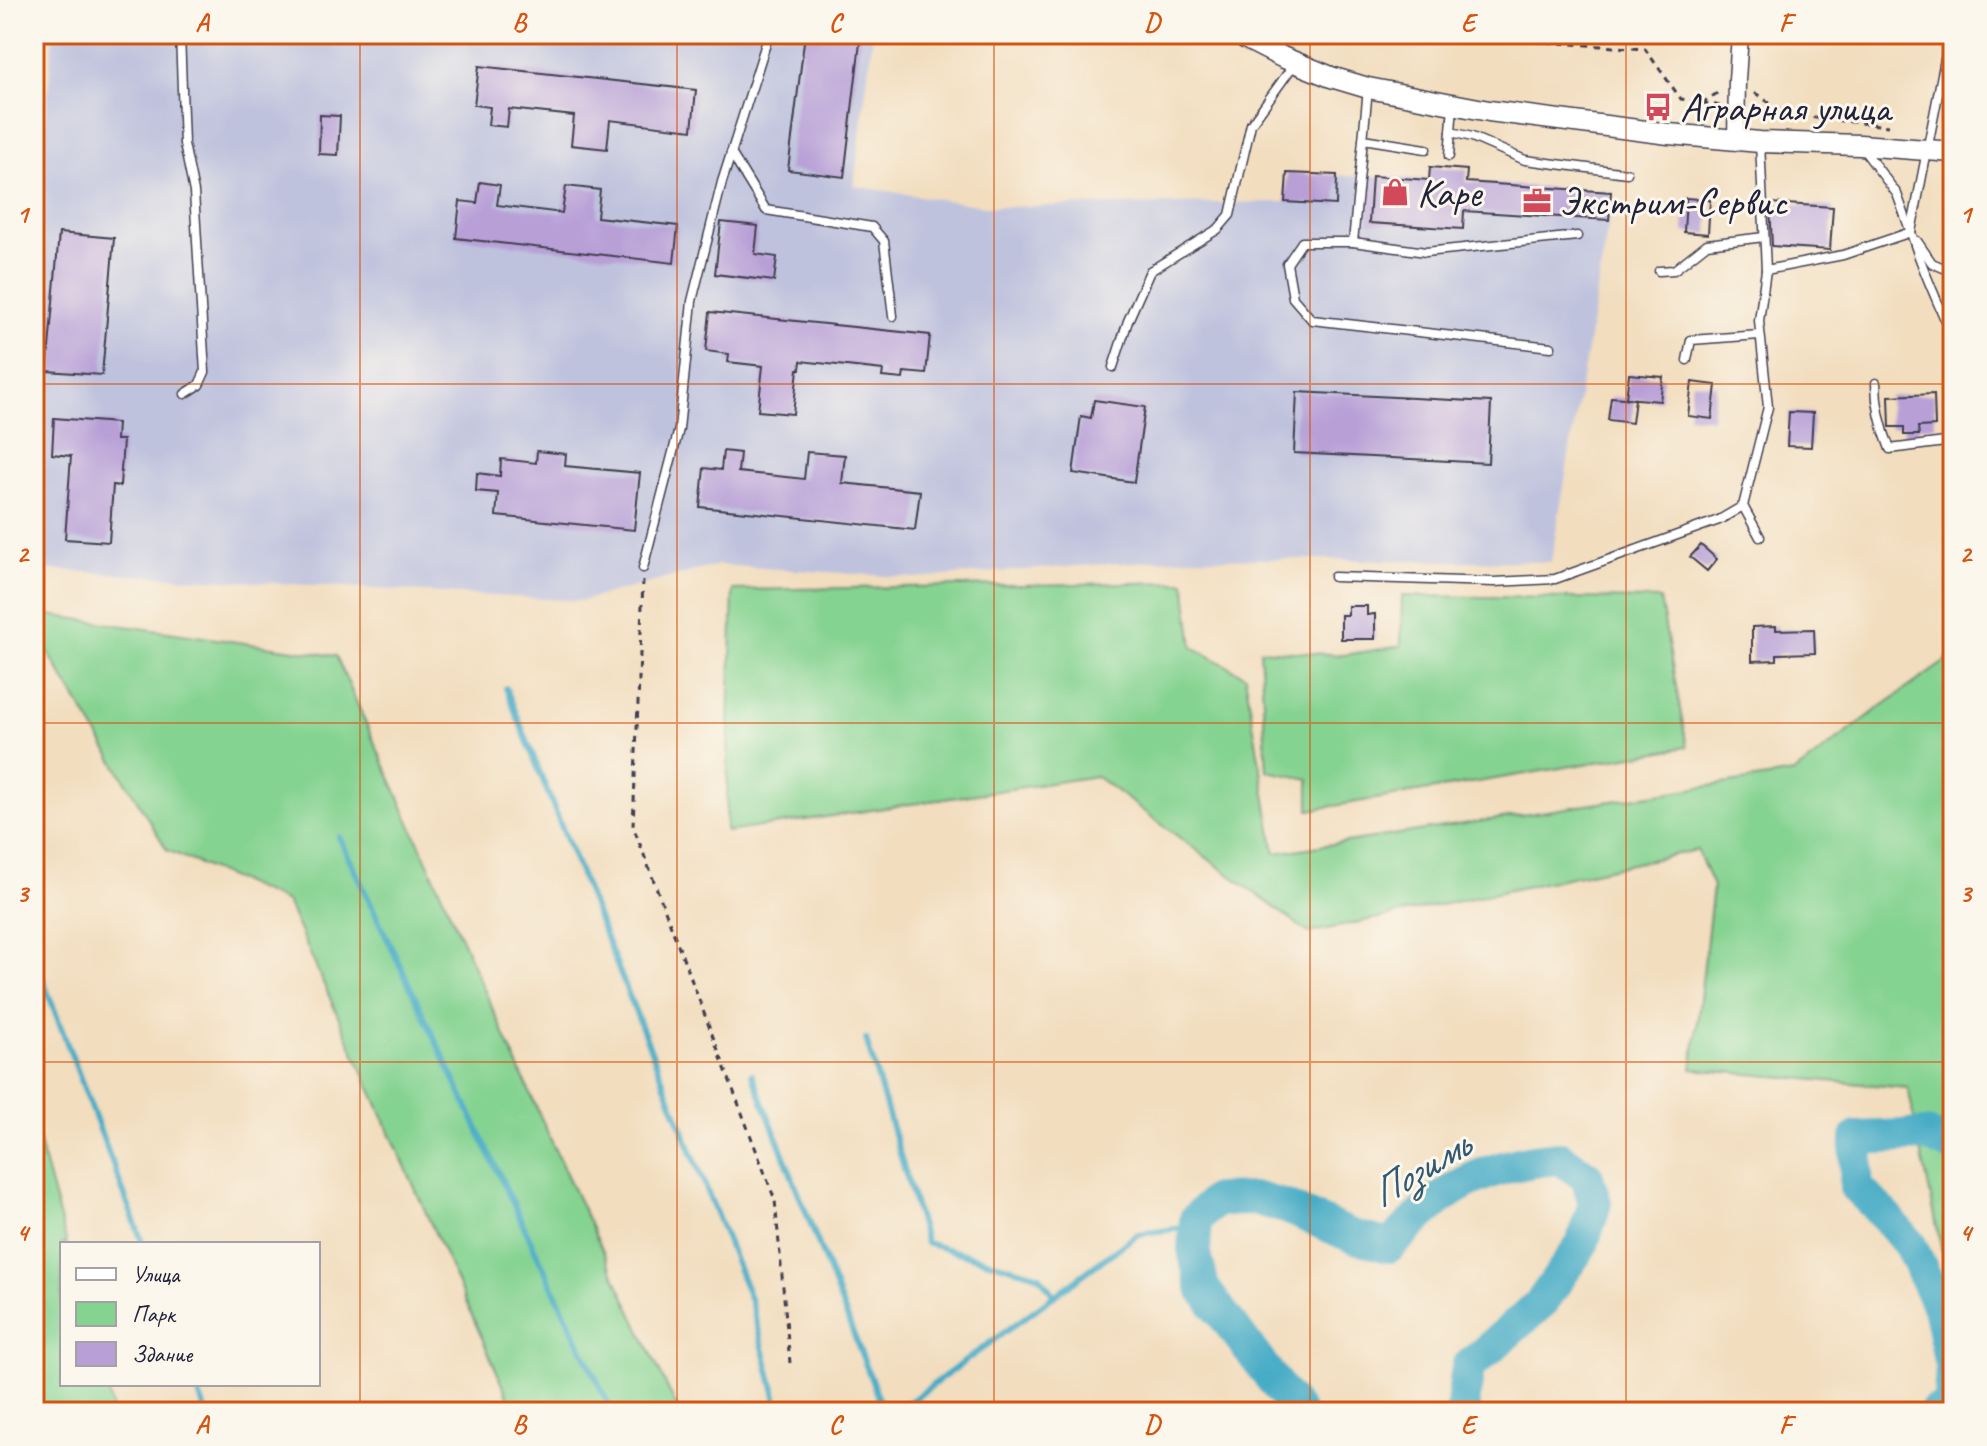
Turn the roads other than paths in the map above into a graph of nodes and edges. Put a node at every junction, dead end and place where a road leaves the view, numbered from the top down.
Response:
1 (180, 34) edge
2 (769, 34) edge
3 (1237, 34) edge
4 (1740, 34) edge
5 (1948, 34) edge
6 (1296, 63) junction
7 (1368, 88) junction
8 (1453, 105) junction
9 (1451, 132) junction
10 (1363, 139) junction
11 (1736, 140) junction
12 (1760, 142) junction
13 (1860, 145) junction
14 (1426, 149) dead end
15 (1928, 149) junction
16 (1953, 152) edge
17 (731, 153) junction
18 (1449, 156) dead end
19 (1627, 173) dead end
20 (1911, 232) junction
21 (1577, 236) dead end
22 (1764, 237) junction
23 (1353, 242) junction
24 (1766, 270) junction
25 (1659, 271) dead end
26 (1953, 272) edge
27 (893, 316) dead end
28 (1760, 335) junction
29 (1953, 339) edge
30 (1551, 347) dead end
31 (1687, 360) dead end
32 (1113, 367) dead end
33 (1876, 383) dead end
34 (185, 394) dead end
35 (1953, 441) edge
36 (1743, 506) junction
37 (1760, 537) dead end
38 (643, 568) road end
39 (1334, 577) dead end

1 - 34 lane
2 - 17 lane
3 - 6 street
4 - 11 street
5 - 15 lane
6 - 7 street
6 - 32 lane
7 - 8 street
7 - 10 lane
8 - 9 lane
8 - 11 street
9 - 18 lane
9 - 19 lane
10 - 14 lane
10 - 23 lane
11 - 12 street
12 - 13 street
12 - 22 lane
13 - 15 street
13 - 20 lane
15 - 16 street
15 - 20 lane
17 - 27 lane
17 - 38 lane
20 - 24 lane
20 - 26 lane
20 - 29 lane
21 - 23 lane
22 - 24 lane
22 - 25 lane
23 - 30 lane
24 - 28 lane
28 - 31 lane
28 - 36 lane
33 - 35 lane
36 - 37 lane
36 - 39 lane

